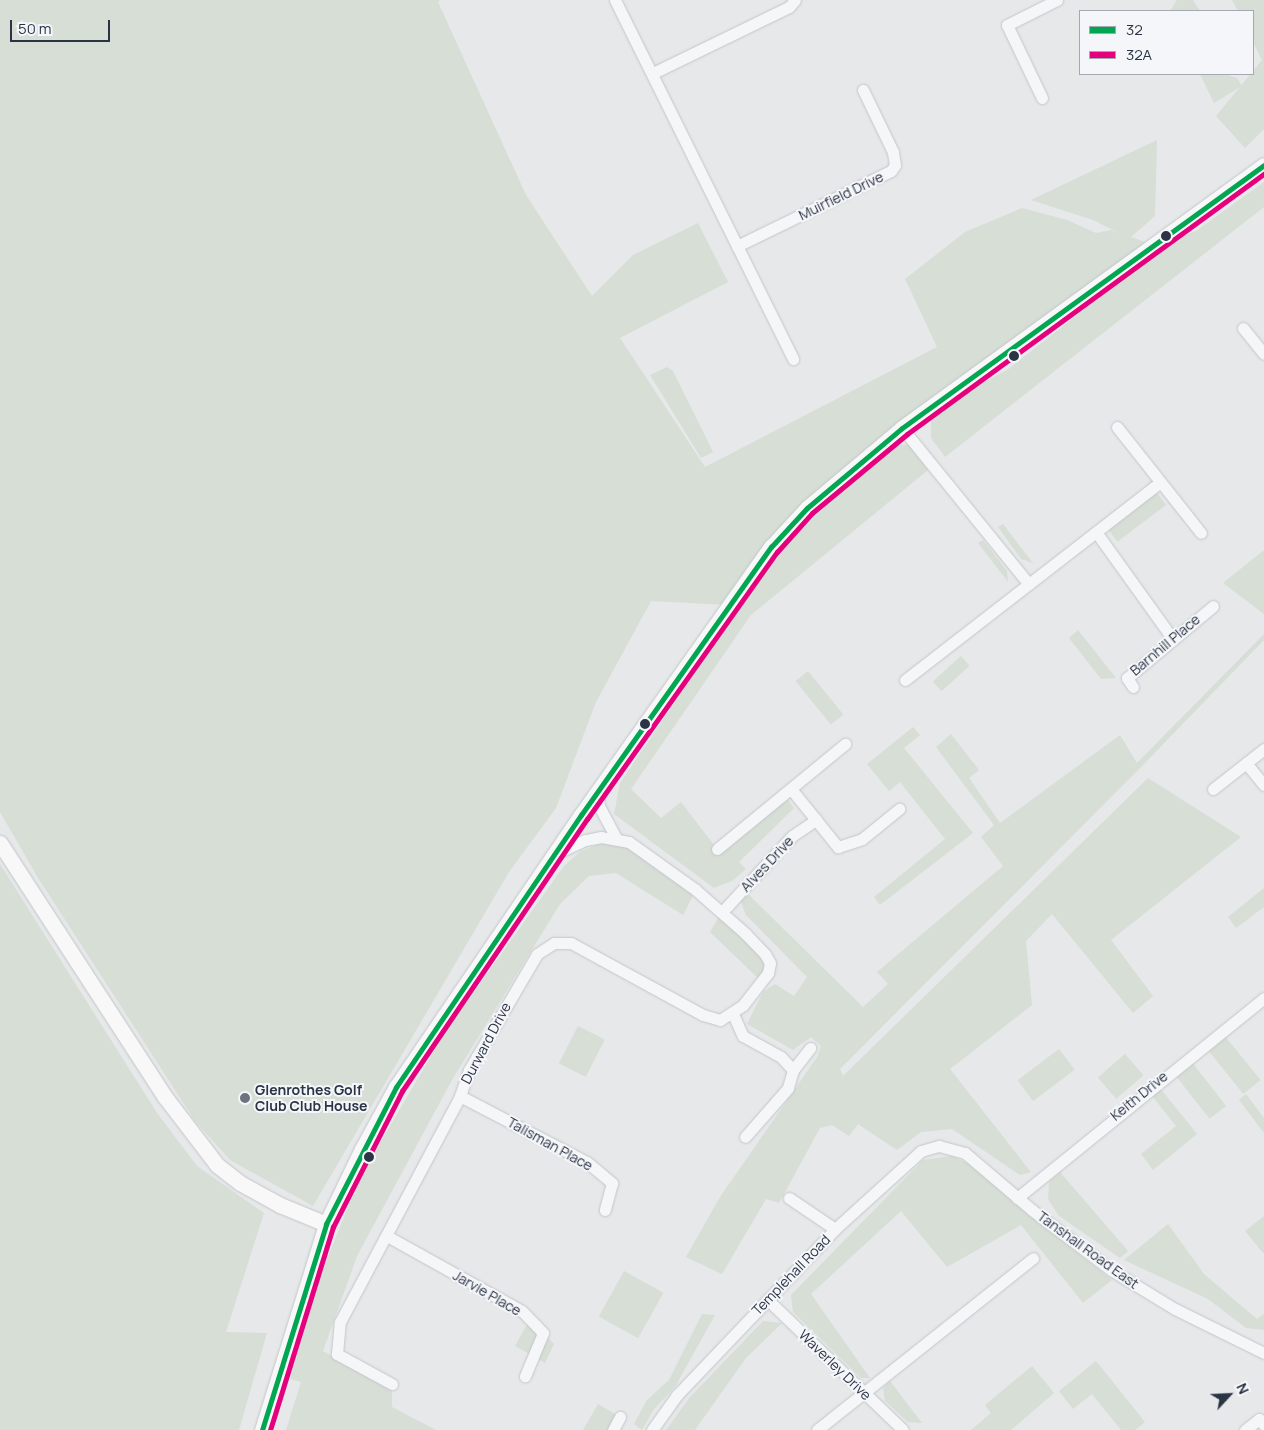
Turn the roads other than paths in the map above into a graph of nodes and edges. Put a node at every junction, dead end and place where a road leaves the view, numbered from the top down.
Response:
1 (616, 0) edge
2 (795, 0) edge
3 (1057, 0) edge
4 (653, 73) junction
5 (862, 90) dead end
6 (1042, 98) dead end
7 (1264, 165) edge
8 (737, 246) junction
9 (1243, 328) dead end
10 (1264, 354) edge
11 (794, 359) dead end
12 (1117, 427) dead end
13 (902, 428) junction
14 (1160, 482) junction
15 (1096, 532) junction
16 (1201, 533) dead end
17 (1029, 584) junction
18 (1213, 606) dead end
19 (1173, 639) junction
20 (905, 680) dead end
21 (1133, 687) dead end
22 (845, 744) dead end
23 (1264, 749) edge
24 (1246, 763) junction
25 (1264, 785) edge
26 (791, 789) junction
27 (1213, 789) dead end
28 (598, 793) junction
29 (899, 809) dead end
30 (816, 820) junction
31 (616, 838) junction
32 (0, 843) edge
33 (717, 849) dead end
34 (554, 856) junction
35 (722, 912) junction
36 (1264, 998) edge
37 (733, 1014) junction
38 (810, 1048) dead end
39 (793, 1070) junction
40 (460, 1096) junction
41 (745, 1137) dead end
42 (949, 1146) joint
43 (789, 1198) dead end
44 (1017, 1198) junction
45 (605, 1210) dead end
46 (326, 1224) junction
47 (835, 1229) junction
48 (387, 1236) junction
49 (1033, 1258) dead end
50 (768, 1300) junction
51 (1264, 1353) edge
52 (525, 1376) dead end
53 (392, 1384) dead end
54 (863, 1392) junction
55 (620, 1417) dead end
56 (1264, 1425) edge
57 (262, 1430) edge
58 (613, 1430) edge
59 (652, 1430) edge
60 (817, 1430) edge
61 (903, 1430) edge
62 (1245, 1430) edge

1 - 4 street
2 - 4 street
3 - 6 street
4 - 8 street
5 - 8 street, Muirfield Drive
7 - 13 street
8 - 11 street
9 - 10 street
12 - 14 street
13 - 17 street
13 - 28 street
14 - 15 street
14 - 16 street
15 - 17 street
15 - 19 street
17 - 20 street
18 - 19 street, Barnhill Place
19 - 21 street, Barnhill Place
22 - 26 street
23 - 24 street
24 - 25 street
24 - 27 street
26 - 30 street
26 - 33 street
28 - 31 street
28 - 34 street
29 - 30 street
30 - 35 street, Alves Drive
31 - 34 street
31 - 35 street
32 - 46 street
34 - 46 street
35 - 37 street
36 - 44 street, Keith Drive
37 - 39 street
37 - 40 street, Durward Drive
38 - 39 street
39 - 41 street
40 - 45 street, Talisman Place
40 - 48 street, Durward Drive
42 - 44 street, Tanshall Road East
42 - 47 street, Templehall Road
43 - 47 street
44 - 51 street, Tanshall Road East
46 - 57 street
47 - 50 street, Templehall Road
48 - 52 street, Jarvie Place
48 - 53 street, Durward Drive
49 - 54 street
50 - 54 street, Waverley Drive
50 - 59 street, Templehall Road
54 - 60 street
54 - 61 street, Waverley Drive
55 - 58 street
56 - 62 street

